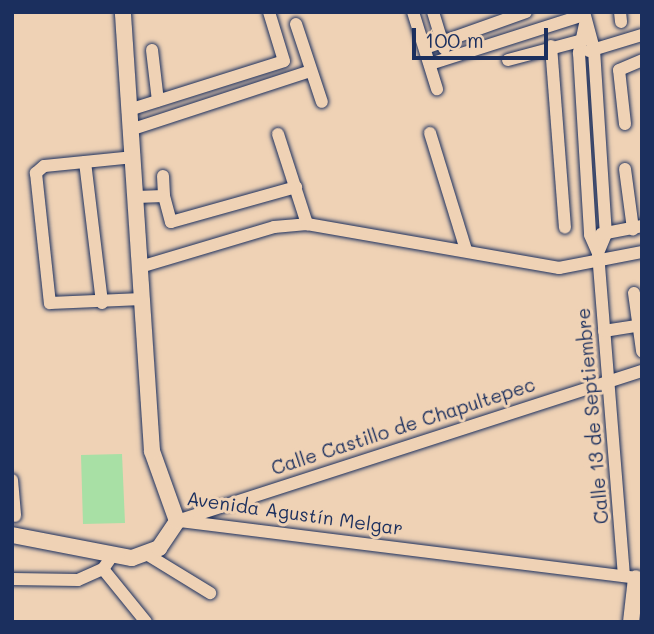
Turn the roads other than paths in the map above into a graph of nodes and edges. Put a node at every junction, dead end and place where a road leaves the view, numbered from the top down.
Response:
1 (123, 12) edge
2 (269, 12) edge
3 (413, 12) edge
4 (433, 12) edge
5 (526, 12) edge
6 (584, 17) edge
7 (296, 24) dead end
8 (638, 36) edge
9 (442, 42) junction
10 (586, 45) junction
11 (551, 46) junction
12 (425, 48) junction
13 (152, 50) dead end
14 (448, 58) junction
15 (508, 60) dead end
16 (640, 60) edge
17 (285, 61) junction
18 (430, 64) junction
19 (310, 71) junction
20 (290, 77) junction
21 (437, 89) dead end
22 (158, 101) junction
23 (322, 102) dead end
24 (132, 109) junction
25 (625, 124) dead end
26 (133, 130) junction
27 (430, 133) dead end
28 (278, 134) dead end
29 (134, 157) junction
30 (85, 162) junction
31 (625, 169) dead end
32 (586, 172) junction
33 (562, 173) junction
34 (163, 176) dead end
35 (296, 187) junction
36 (163, 196) junction
37 (136, 197) junction
38 (307, 224) junction
39 (565, 227) dead end
40 (638, 227) edge
41 (606, 233) junction
42 (590, 235) junction
43 (466, 250) junction
44 (642, 252) edge
45 (598, 259) junction
46 (140, 267) junction
47 (634, 293) dead end
48 (142, 299) junction
49 (102, 303) junction
50 (638, 327) junction
51 (604, 331) junction
52 (642, 351) edge
53 (642, 371) edge
54 (608, 381) junction
55 (12, 480) edge
56 (15, 516) dead end
57 (177, 521) junction
58 (12, 535) edge
59 (148, 555) junction
60 (108, 563) junction
61 (634, 578) edge
62 (12, 579) edge
63 (210, 593) dead end
64 (642, 612) edge
65 (146, 622) edge
66 (631, 622) edge
67 (640, 622) edge

1 - 24 main road, Avenida Agustín Melgar
2 - 17 street
3 - 12 street
4 - 9 street
5 - 9 street
6 - 10 street, Calle 13 de Septiembre
6 - 14 street
7 - 19 street
8 - 10 street
8 - 16 street
9 - 12 street
9 - 14 street
10 - 11 street
10 - 32 street, Calle 13 de Septiembre
10 - 41 street, Calle 13 de Septiembre
11 - 15 street
11 - 33 street
12 - 18 street
13 - 22 street
14 - 18 street
16 - 25 street
17 - 20 street
17 - 22 street
18 - 21 street
19 - 20 street
19 - 23 street
20 - 26 street
22 - 24 street
24 - 26 main road, Avenida Agustín Melgar
26 - 29 main road, Avenida Agustín Melgar
27 - 43 street
28 - 35 street
29 - 30 street
29 - 37 main road, Avenida Agustín Melgar
30 - 49 street
30 - 49 street
31 - 40 street
32 - 33 street
32 - 42 street, Calle 13 de Septiembre
33 - 39 street
34 - 36 street
35 - 36 street
35 - 38 street
36 - 37 street
37 - 46 main road, Avenida Agustín Melgar
38 - 43 street
38 - 46 street
40 - 41 street
41 - 42 street
41 - 45 street, Calle 13 de Septiembre
42 - 45 street, Calle 13 de Septiembre
43 - 45 street
44 - 45 street
45 - 51 street, Calle 13 de Septiembre
46 - 48 main road, Avenida Agustín Melgar
47 - 50 street
48 - 49 street
48 - 57 main road, Avenida Agustín Melgar
50 - 51 street
50 - 52 street
51 - 54 street, Calle 13 de Septiembre
53 - 54 street, Calle Castillo de Chapultepec
54 - 57 street, Calle Castillo de Chapultepec
54 - 61 street, Calle 13 de Septiembre
55 - 56 street
57 - 59 main road
57 - 61 street, Avenida Agustín Melgar
58 - 60 main road
59 - 60 main road
59 - 63 street
60 - 62 street
60 - 65 street
61 - 66 main road
64 - 67 main road

